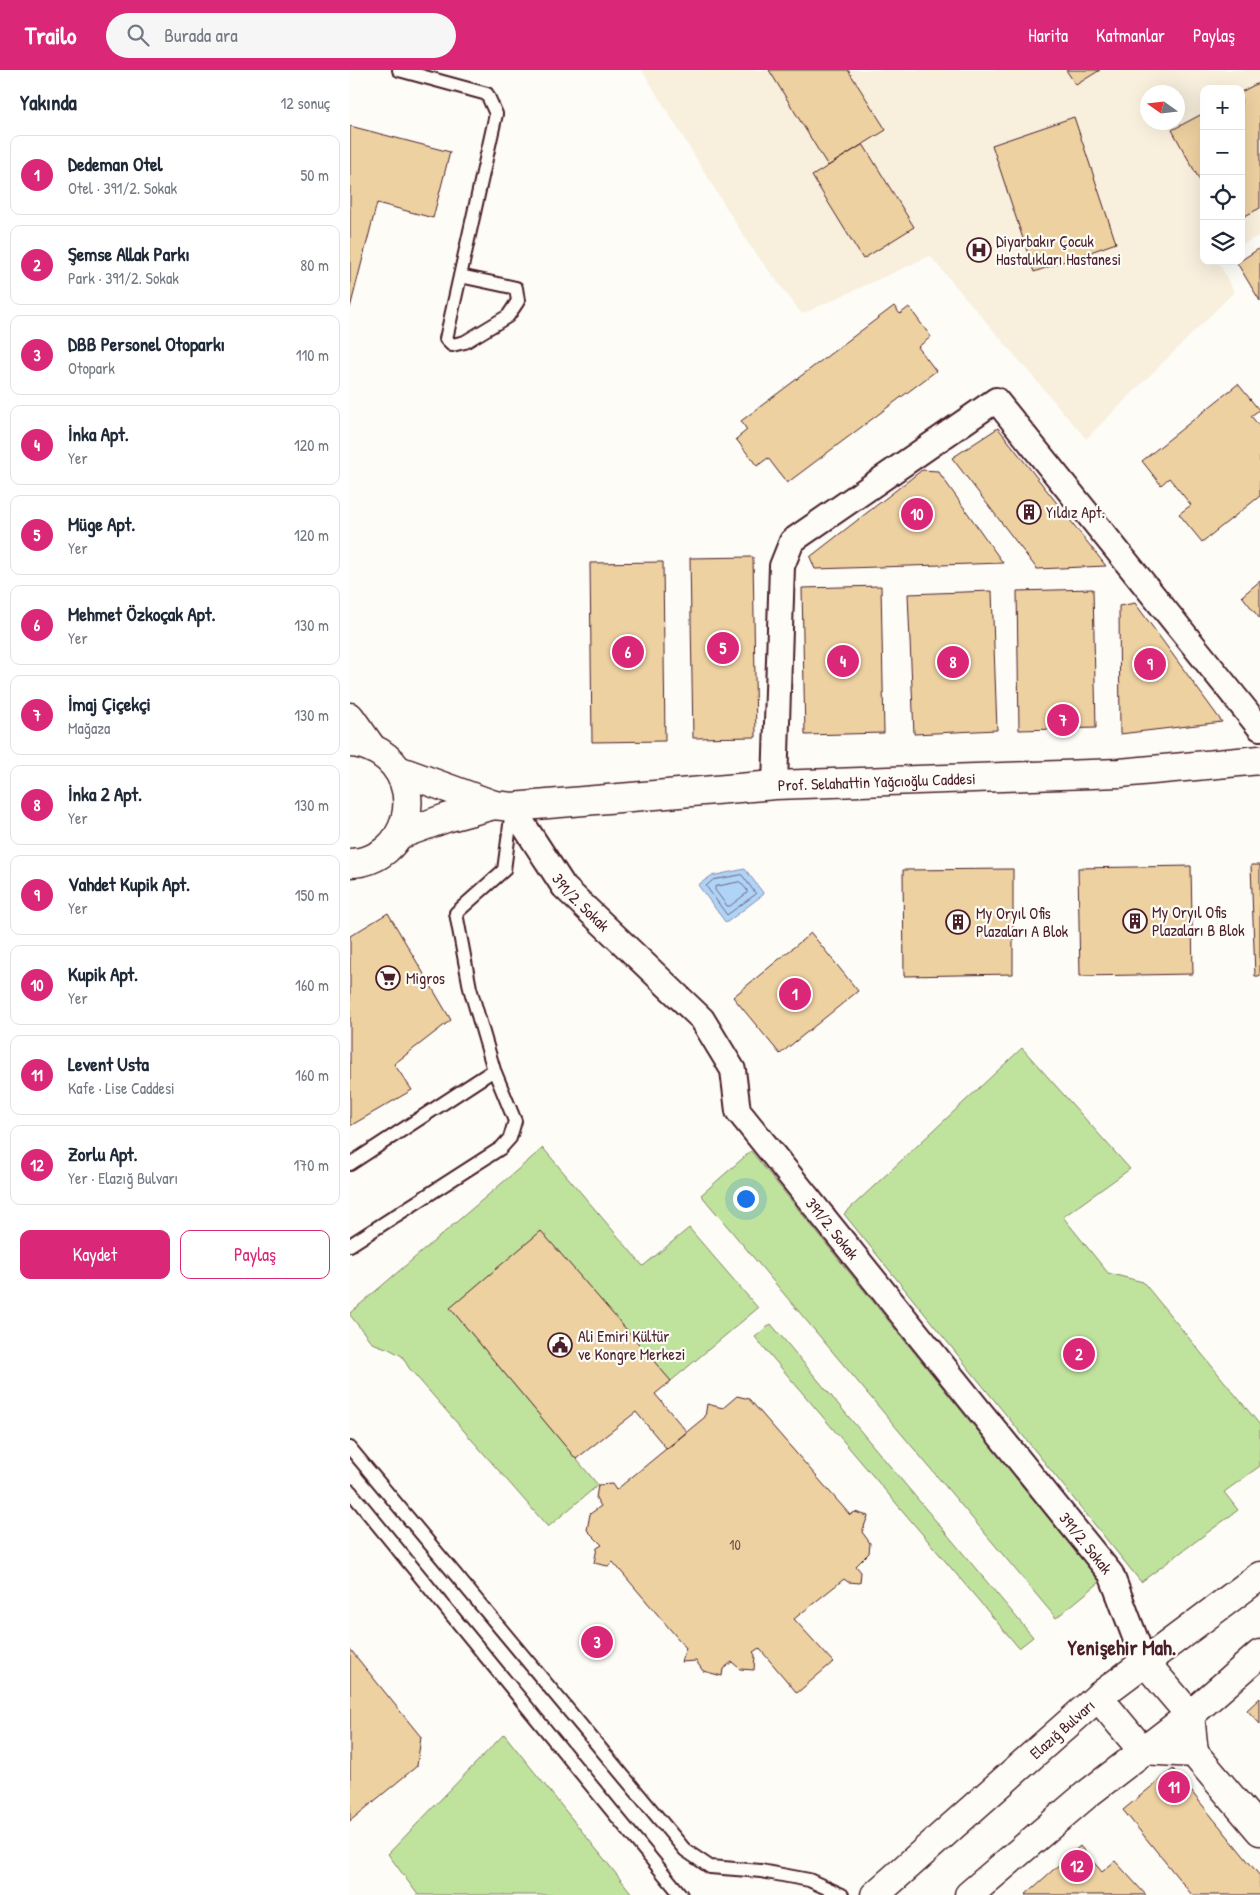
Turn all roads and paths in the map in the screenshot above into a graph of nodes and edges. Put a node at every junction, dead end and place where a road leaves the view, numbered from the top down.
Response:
1 (399, 70) edge
2 (460, 276) junction
3 (350, 717) edge
4 (1260, 728) edge
5 (361, 746) edge
6 (1260, 760) edge
7 (398, 770) junction
8 (775, 785) junction
9 (503, 806) junction
10 (399, 835) junction
11 (350, 863) edge
12 (494, 1070) junction
13 (350, 1164) edge
14 (350, 1245) edge
15 (350, 1448) edge
16 (350, 1491) edge
17 (1260, 1576) edge
18 (1260, 1654) edge
19 (1144, 1661) junction
20 (1098, 1697) junction
21 (1190, 1715) junction
22 (1142, 1750) junction
23 (1194, 1753) junction
24 (1260, 1831) edge
25 (681, 1895) edge
26 (842, 1895) edge
27 (875, 1895) edge
28 (969, 1895) edge

1 - 2 lane
2 - 2 lane
3 - 5 street
4 - 8 street
5 - 7 street
6 - 8 street, Prof. Selahattin Yağcıoğlu Caddesi
7 - 9 street, Prof. Selahattin Yağcıoğlu Caddesi
7 - 10 street
8 - 9 street, Prof. Selahattin Yağcıoğlu Caddesi
9 - 10 street, Prof. Selahattin Yağcıoğlu Caddesi
9 - 12 lane
9 - 19 street, 391/2. Sokak
10 - 11 street
12 - 13 lane
12 - 14 lane
15 - 26 lane
16 - 25 lane
17 - 19 street, Elazığ Bulvarı
18 - 21 street
19 - 20 street, Elazığ Bulvarı
19 - 21 street
20 - 22 street
20 - 27 street, Elazığ Bulvarı
21 - 22 street
21 - 23 street
22 - 23 street
22 - 28 street
23 - 24 street

